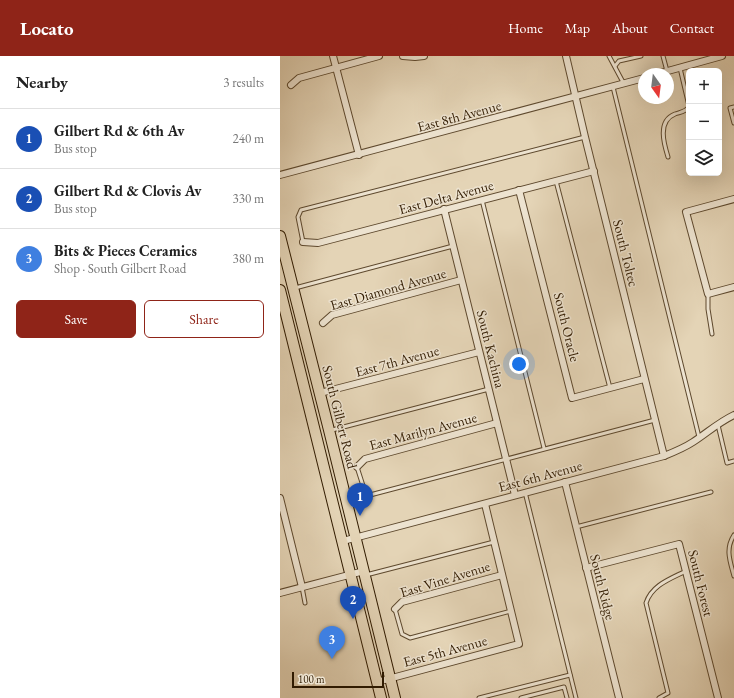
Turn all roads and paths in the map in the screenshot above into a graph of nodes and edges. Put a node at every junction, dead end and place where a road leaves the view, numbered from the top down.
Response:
1 (333, 56) edge
2 (379, 56) edge
3 (403, 56) edge
4 (424, 56) edge
5 (566, 56) edge
6 (609, 56) edge
7 (641, 56) edge
8 (663, 56) edge
9 (722, 56) edge
10 (629, 57) edge
11 (615, 66) junction
12 (336, 67) junction
13 (666, 68) edge
14 (680, 68) junction
15 (674, 69) edge
16 (638, 80) edge
17 (291, 84) dead end
18 (624, 84) junction
19 (613, 87) junction
20 (575, 97) junction
21 (689, 104) edge
22 (732, 108) edge
23 (686, 110) edge
24 (734, 123) edge
25 (585, 136) junction
26 (359, 154) junction
27 (668, 157) dead end
28 (594, 171) junction
29 (280, 176) edge
30 (556, 181) junction
31 (519, 190) junction
32 (734, 199) edge
33 (482, 200) junction
34 (444, 209) junction
35 (280, 236) edge
36 (304, 242) joint
37 (453, 246) junction
38 (461, 280) junction
39 (734, 287) edge
40 (294, 288) junction
41 (280, 290) edge
42 (708, 294) junction
43 (323, 324) dead end
44 (712, 334) dead end
45 (479, 352) junction
46 (644, 379) junction
47 (610, 388) junction
48 (489, 389) junction
49 (320, 394) junction
50 (734, 415) edge
51 (655, 420) junction
52 (497, 423) junction
53 (717, 424) junction
54 (329, 430) junction
55 (699, 437) junction
56 (544, 448) junction
57 (664, 456) junction
58 (506, 459) junction
59 (734, 461) edge
60 (357, 467) joint
61 (565, 482) junction
62 (525, 492) junction
63 (711, 492) dead end
64 (515, 494) junction
65 (280, 498) edge
66 (485, 504) junction
67 (576, 527) junction
68 (734, 535) edge
69 (356, 538) junction
70 (343, 541) junction
71 (494, 542) junction
72 (586, 568) junction
73 (686, 571) junction
74 (365, 573) junction
75 (502, 574) junction
76 (351, 575) junction
77 (734, 576) edge
78 (302, 587) junction
79 (280, 593) edge
80 (305, 603) dead end
81 (395, 609) joint
82 (511, 611) junction
83 (570, 675) junction
84 (390, 678) junction
85 (377, 682) junction
86 (381, 698) edge
87 (395, 698) edge
88 (479, 698) edge
89 (520, 698) edge
90 (567, 698) edge
91 (576, 698) edge
92 (619, 698) edge
93 (659, 698) edge
94 (718, 698) edge

1 - 12 street
2 - 12 street
3 - 4 street
5 - 20 street, South Toltec
6 - 11 lane
7 - 10 lane
8 - 13 lane
9 - 14 street
10 - 11 lane
11 - 18 lane
12 - 17 street
12 - 26 street
14 - 15 street
14 - 21 lane
16 - 18 street, East 8th Avenue
18 - 19 street, East 8th Avenue
19 - 20 street, East 8th Avenue
19 - 55 lane
20 - 25 street, South Toltec
20 - 26 street, East 8th Avenue
22 - 24 lane
23 - 27 lane
25 - 28 street, South Toltec
25 - 36 lane
26 - 29 street, East 8th Avenue
28 - 30 street, East Delta Avenue
28 - 46 street, South Toltec
30 - 31 street, East Delta Avenue
30 - 47 lane
31 - 33 street, East Delta Avenue
31 - 47 street, South Oracle
32 - 42 street
33 - 34 street, East Delta Avenue
33 - 56 lane
34 - 36 street, East Delta Avenue
34 - 37 street, South Kachina
35 - 40 main road, South Gilbert Road
37 - 38 street, South Kachina
37 - 40 lane
38 - 43 street, East Diamond Avenue
38 - 45 street, South Kachina
39 - 42 street
40 - 49 main road, South Gilbert Road
41 - 70 main road, South Gilbert Road
42 - 44 lane
45 - 48 street, South Kachina
45 - 49 street, East 7th Avenue
46 - 47 street, South Oracle
46 - 51 street, South Toltec
48 - 52 street, South Kachina
48 - 54 lane
49 - 54 main road, South Gilbert Road
50 - 53 street, East 6th Avenue
51 - 56 lane
51 - 57 street, South Toltec
52 - 58 street, South Kachina
52 - 60 street, East Marilyn Avenue
53 - 55 street, East 6th Avenue
53 - 59 lane
54 - 69 main road, South Gilbert Road
55 - 57 street, East 6th Avenue
56 - 58 lane
57 - 61 street, East 6th Avenue
58 - 60 lane
58 - 64 street, South Kachina
61 - 62 street, East 6th Avenue
61 - 67 street, South Ridge
62 - 64 street, East 6th Avenue
62 - 83 lane
63 - 67 lane
64 - 66 street, East 6th Avenue
65 - 78 street
66 - 69 street, East 6th Avenue
66 - 71 street
67 - 72 street, South Ridge
68 - 77 lane
69 - 70 street, East 6th Avenue
69 - 74 main road, South Gilbert Road
70 - 76 main road, South Gilbert Road
71 - 74 lane
71 - 75 street
72 - 73 street, South Forest
72 - 92 street, South Ridge
73 - 93 lane
73 - 94 street, South Forest
74 - 76 street
74 - 84 main road, South Gilbert Road
75 - 81 street, East Vine Avenue
75 - 82 street
76 - 78 street
76 - 85 main road, South Gilbert Road
78 - 79 street
78 - 80 lane
81 - 82 lane
82 - 84 street, East 5th Avenue
83 - 88 lane
83 - 91 lane
84 - 85 street, East 5th Avenue
84 - 87 main road, South Gilbert Road
85 - 86 main road, South Gilbert Road
89 - 90 lane

